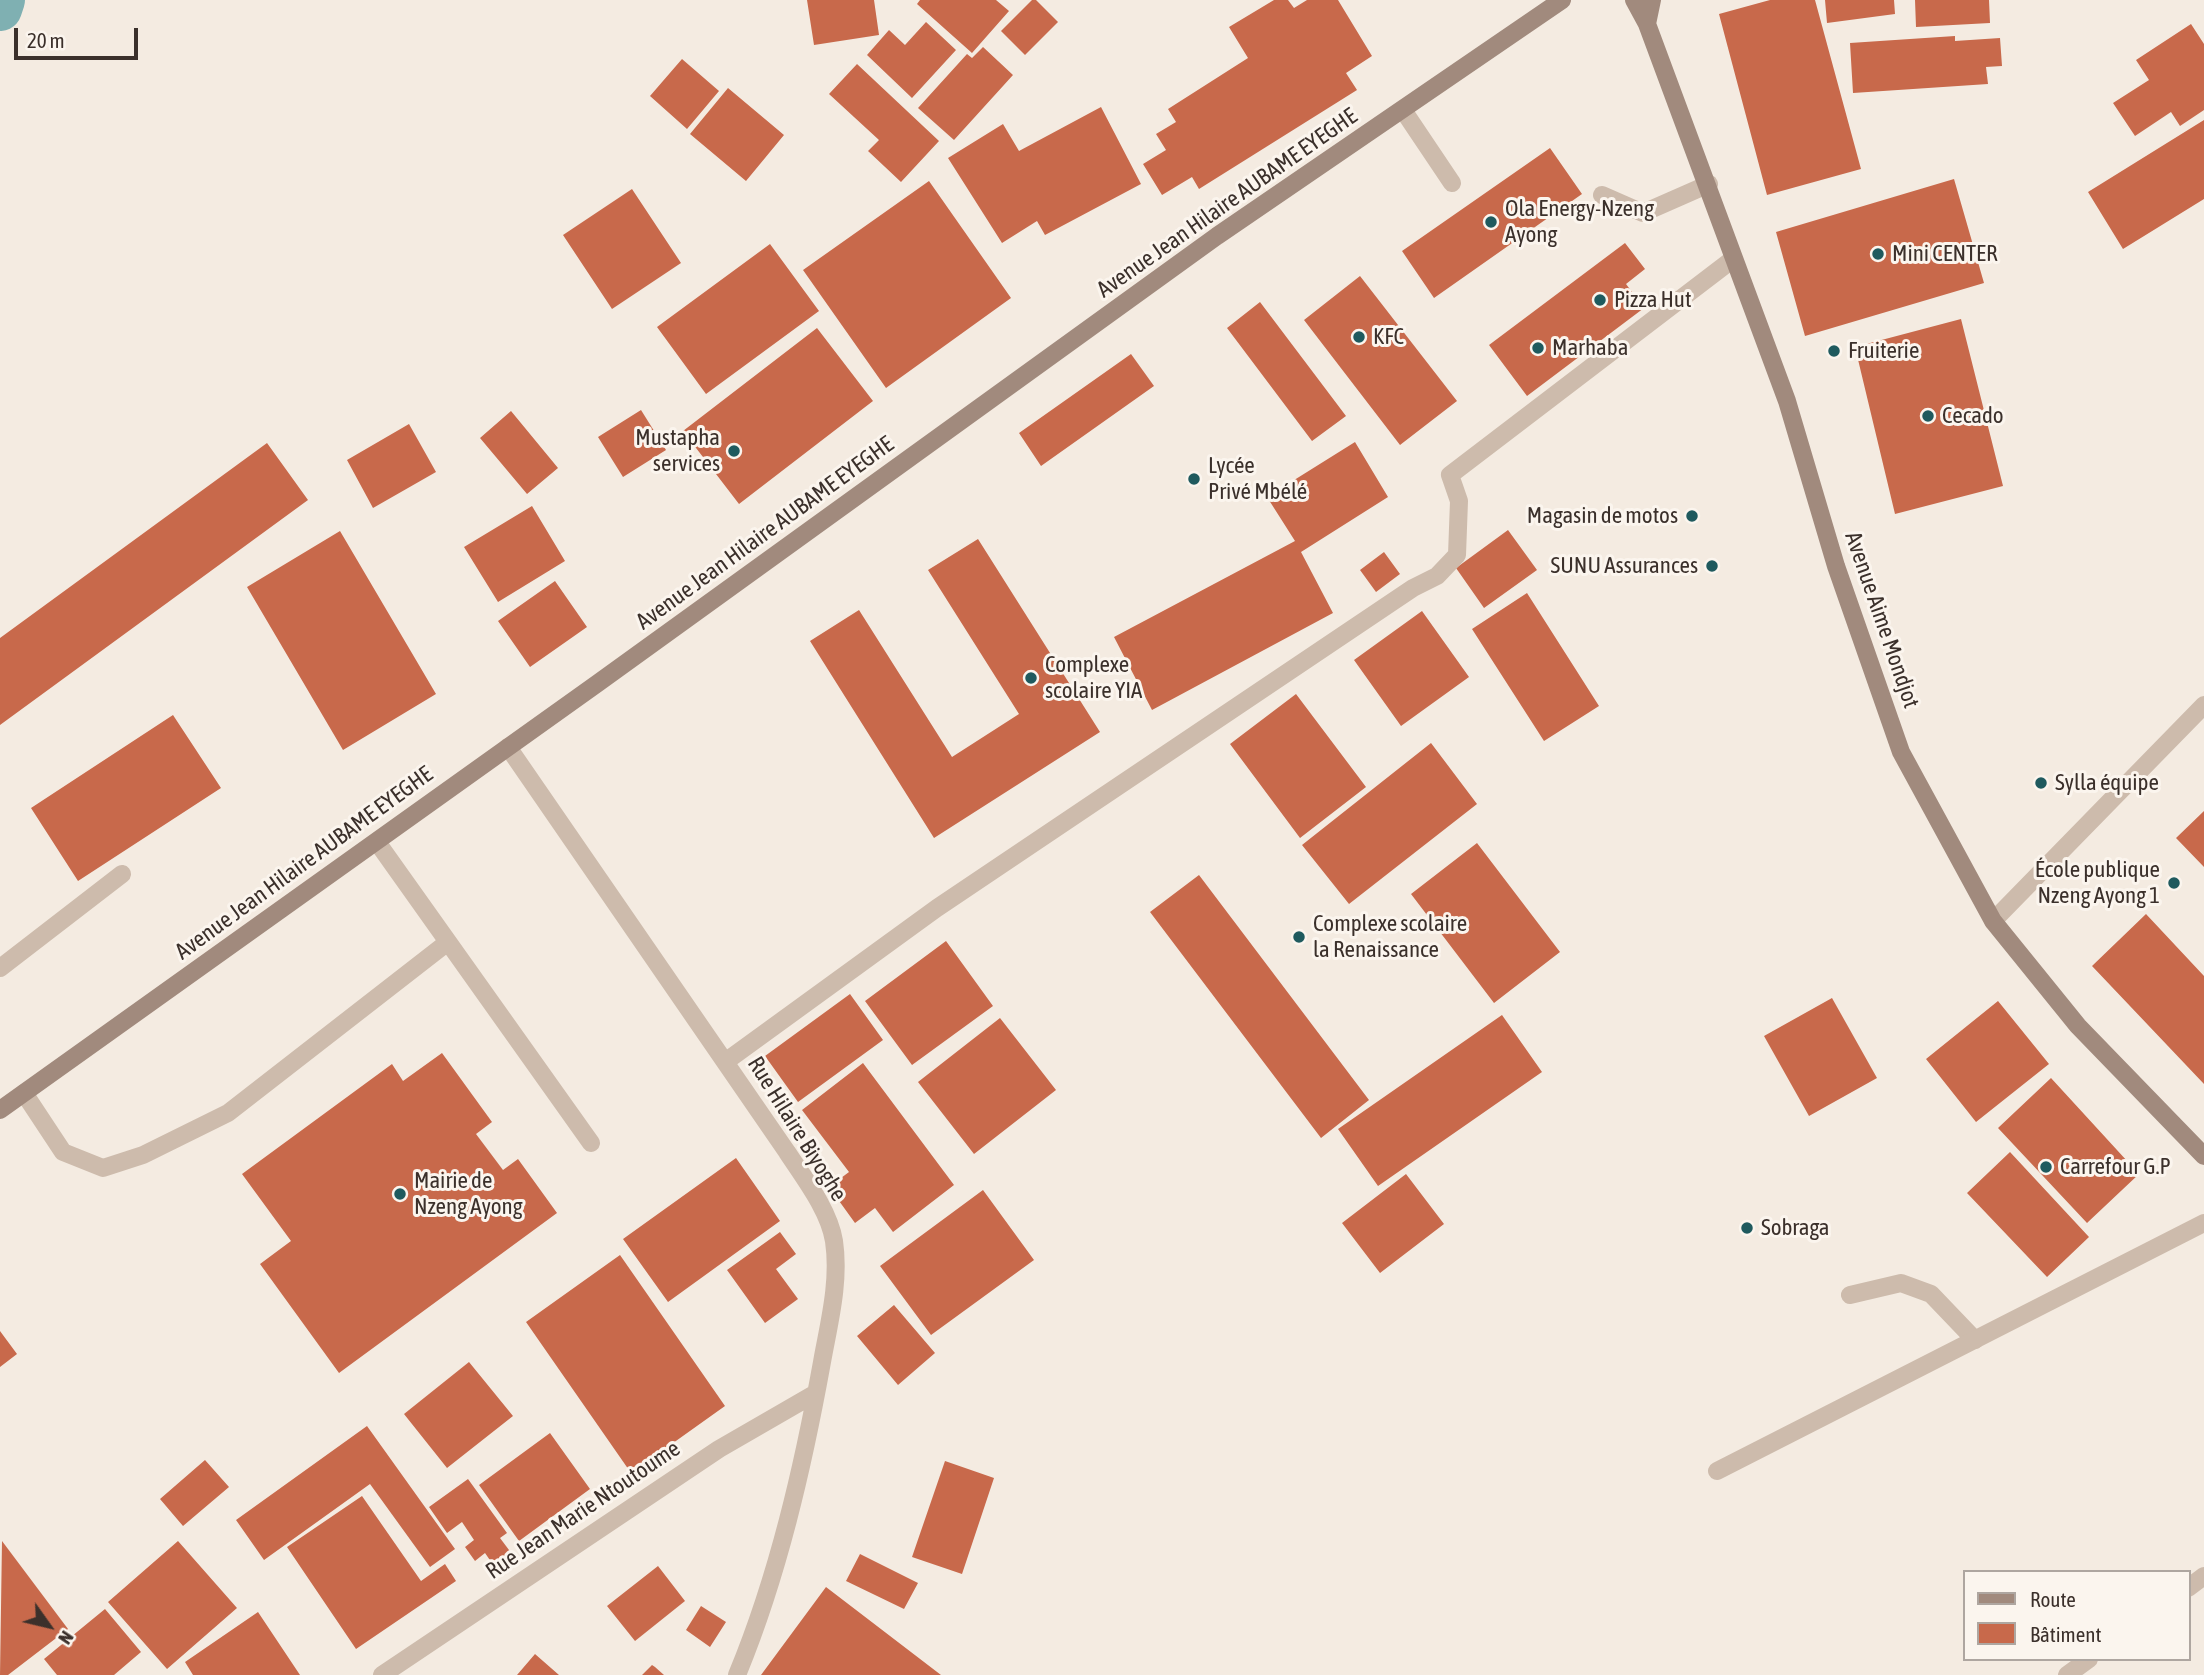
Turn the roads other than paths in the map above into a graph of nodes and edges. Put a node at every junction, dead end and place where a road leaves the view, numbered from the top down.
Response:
1 (1562, 0) edge
2 (1634, 0) edge
3 (1652, 0) edge
4 (1647, 24) junction
5 (1403, 110) junction
6 (1452, 183) dead end
7 (1709, 184) junction
8 (1602, 195) dead end
9 (1733, 259) junction
10 (2204, 705) edge
11 (508, 747) junction
12 (377, 842) junction
13 (122, 874) dead end
14 (1993, 921) junction
15 (448, 942) junction
16 (0, 968) edge
17 (724, 1062) junction
18 (24, 1093) junction
19 (0, 1110) edge
20 (591, 1143) dead end
21 (2204, 1156) edge
22 (2204, 1223) edge
23 (1850, 1295) dead end
24 (1975, 1340) junction
25 (817, 1392) junction
26 (1717, 1471) dead end
27 (2086, 1661) edge
28 (382, 1675) edge
29 (737, 1675) edge
30 (2067, 1675) edge

1 - 5 main road, Avenue Jean Hilaire AUBAME EYEGHE
2 - 4 main road, Avenue Aime Mondjot
3 - 4 main road
4 - 7 main road, Avenue Aime Mondjot
5 - 6 street
5 - 11 main road, Avenue Jean Hilaire AUBAME EYEGHE
7 - 8 street
7 - 9 main road, Avenue Aime Mondjot
9 - 14 main road, Avenue Aime Mondjot
9 - 17 street
10 - 14 street
11 - 12 main road, Avenue Jean Hilaire AUBAME EYEGHE
11 - 17 street, Rue Hilaire Biyoghe
12 - 15 street
12 - 18 main road, Avenue Jean Hilaire AUBAME EYEGHE
13 - 16 street
14 - 21 main road, Avenue Aime Mondjot
15 - 18 street
15 - 20 street
17 - 25 street, Rue Hilaire Biyoghe
18 - 19 main road, Avenue Jean Hilaire AUBAME EYEGHE
22 - 24 street
23 - 24 street
24 - 26 street
25 - 28 street, Rue Jean Marie Ntoutoume
25 - 29 street, Rue Hilaire Biyoghe
27 - 30 street

